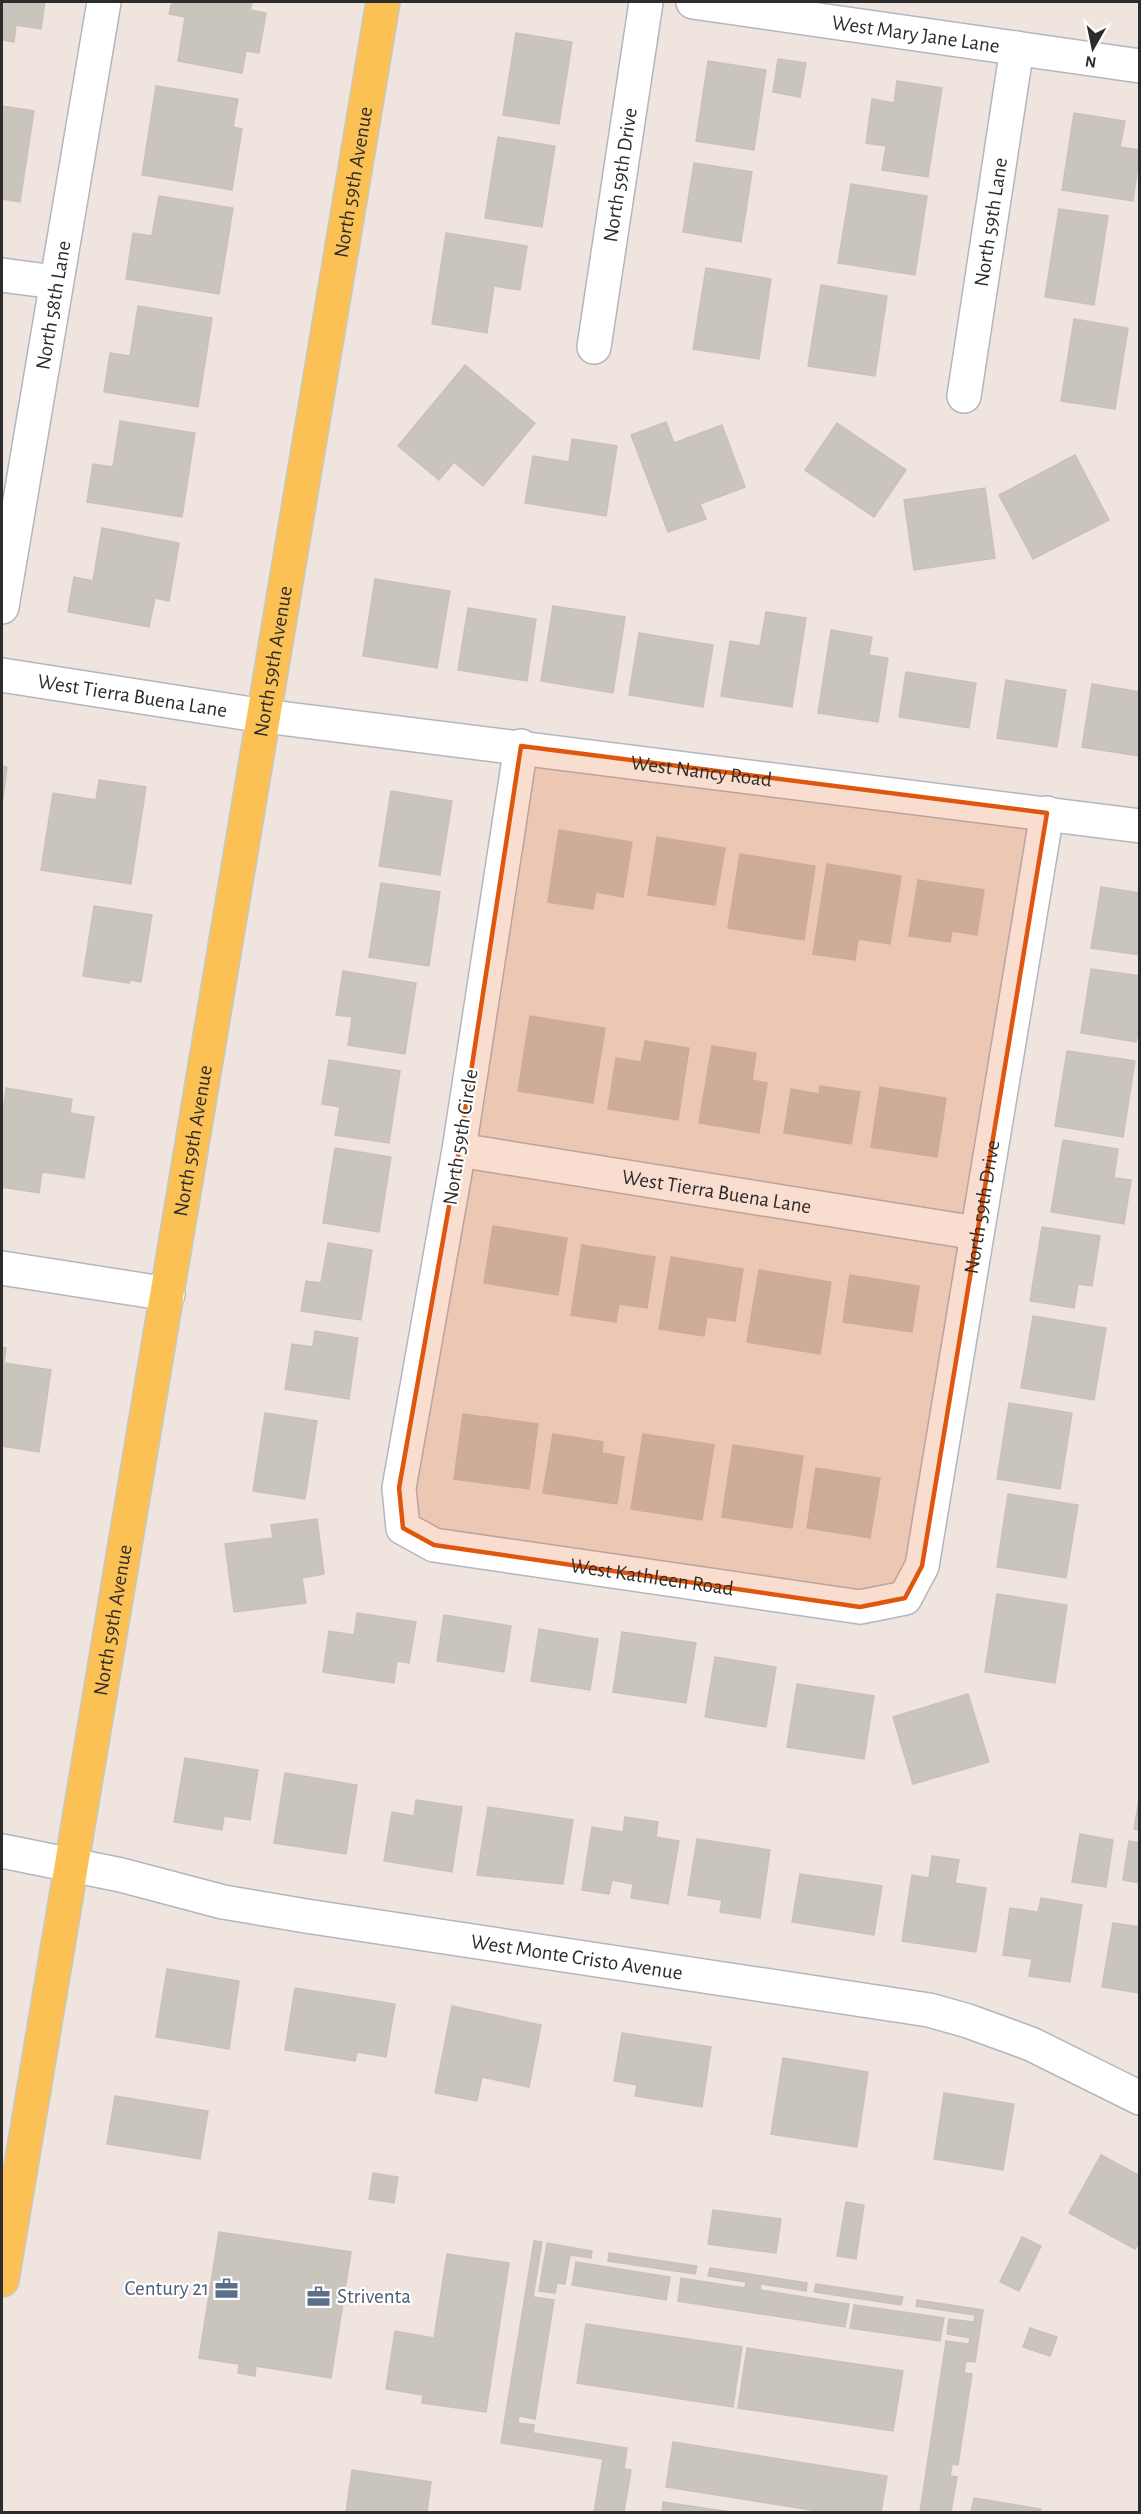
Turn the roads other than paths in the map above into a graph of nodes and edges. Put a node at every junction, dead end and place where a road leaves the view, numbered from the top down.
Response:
1 (104, 2) edge
2 (382, 2) edge
3 (646, 2) edge
4 (693, 2) edge
5 (1017, 48) junction
6 (1140, 66) edge
7 (2, 275) edge
8 (55, 282) junction
9 (594, 347) dead end
10 (964, 396) dead end
11 (2, 608) edge
12 (2, 675) edge
13 (264, 716) junction
14 (521, 746) junction
15 (1047, 813) junction
16 (1140, 826) edge
17 (459, 1150) junction
18 (976, 1233) junction
19 (2, 1268) edge
20 (168, 1294) junction
21 (403, 1528) joint
22 (905, 1598) joint
23 (2, 1851) edge
24 (70, 1864) junction
25 (1140, 2098) edge
26 (2, 2280) edge

1 - 8 street, North 58th Lane
2 - 13 main road, North 59th Avenue
3 - 9 street, North 59th Drive
4 - 5 street, West Mary Jane Lane
5 - 6 street, West Mary Jane Lane
5 - 10 street, North 59th Lane
7 - 8 street
8 - 11 street, North 58th Lane
12 - 13 street, West Tierra Buena Lane
13 - 14 street, West Nancy Road
13 - 20 main road, North 59th Avenue
14 - 15 street, West Nancy Road
14 - 17 street, North 59th Circle
15 - 16 street, West Nancy Road
15 - 18 street, North 59th Drive
17 - 18 street, West Tierra Buena Lane
17 - 21 street, North 59th Circle
18 - 22 street, North 59th Drive
19 - 20 street
20 - 24 main road, North 59th Avenue
21 - 22 street, West Kathleen Road
23 - 24 street, West Monte Cristo Avenue
24 - 25 street, West Monte Cristo Avenue
24 - 26 main road, North 59th Avenue

